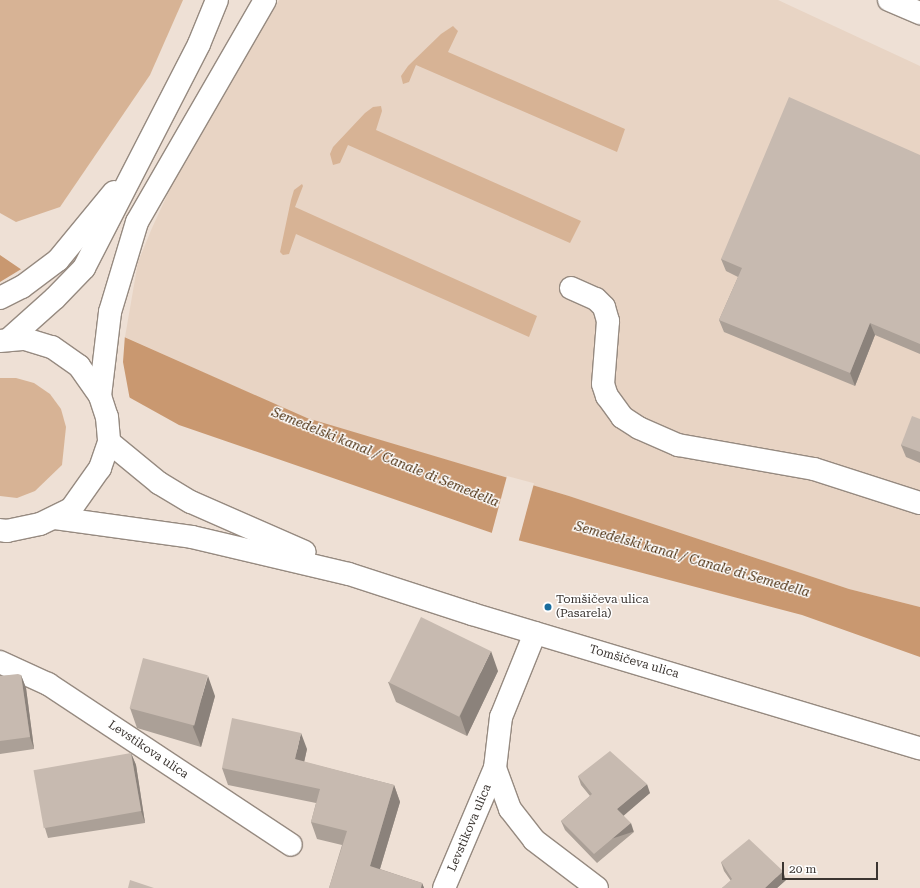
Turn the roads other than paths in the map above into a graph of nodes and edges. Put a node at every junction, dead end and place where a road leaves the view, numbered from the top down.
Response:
1 (217, 0) edge
2 (265, 0) edge
3 (889, 0) edge
4 (920, 13) edge
5 (135, 166) junction
6 (570, 288) dead end
7 (0, 298) edge
8 (4, 341) edge
9 (100, 396) junction
10 (109, 442) junction
11 (920, 503) edge
12 (55, 518) junction
13 (2, 532) edge
14 (349, 574) junction
15 (535, 633) junction
16 (0, 662) edge
17 (920, 748) edge
18 (495, 768) junction
19 (291, 845) dead end
20 (444, 888) edge
21 (597, 888) edge

1 - 5 main road
2 - 9 main road
3 - 4 main road
5 - 7 main road
5 - 8 main road
6 - 11 main road
8 - 9 main road
9 - 10 main road
10 - 12 main road
10 - 14 main road
12 - 13 main road
12 - 14 main road
14 - 15 main road, Tomšičeva ulica
15 - 17 main road, Tomšičeva ulica
15 - 18 main road
16 - 19 main road, Levstikova ulica
18 - 20 main road, Levstikova ulica
18 - 21 main road

